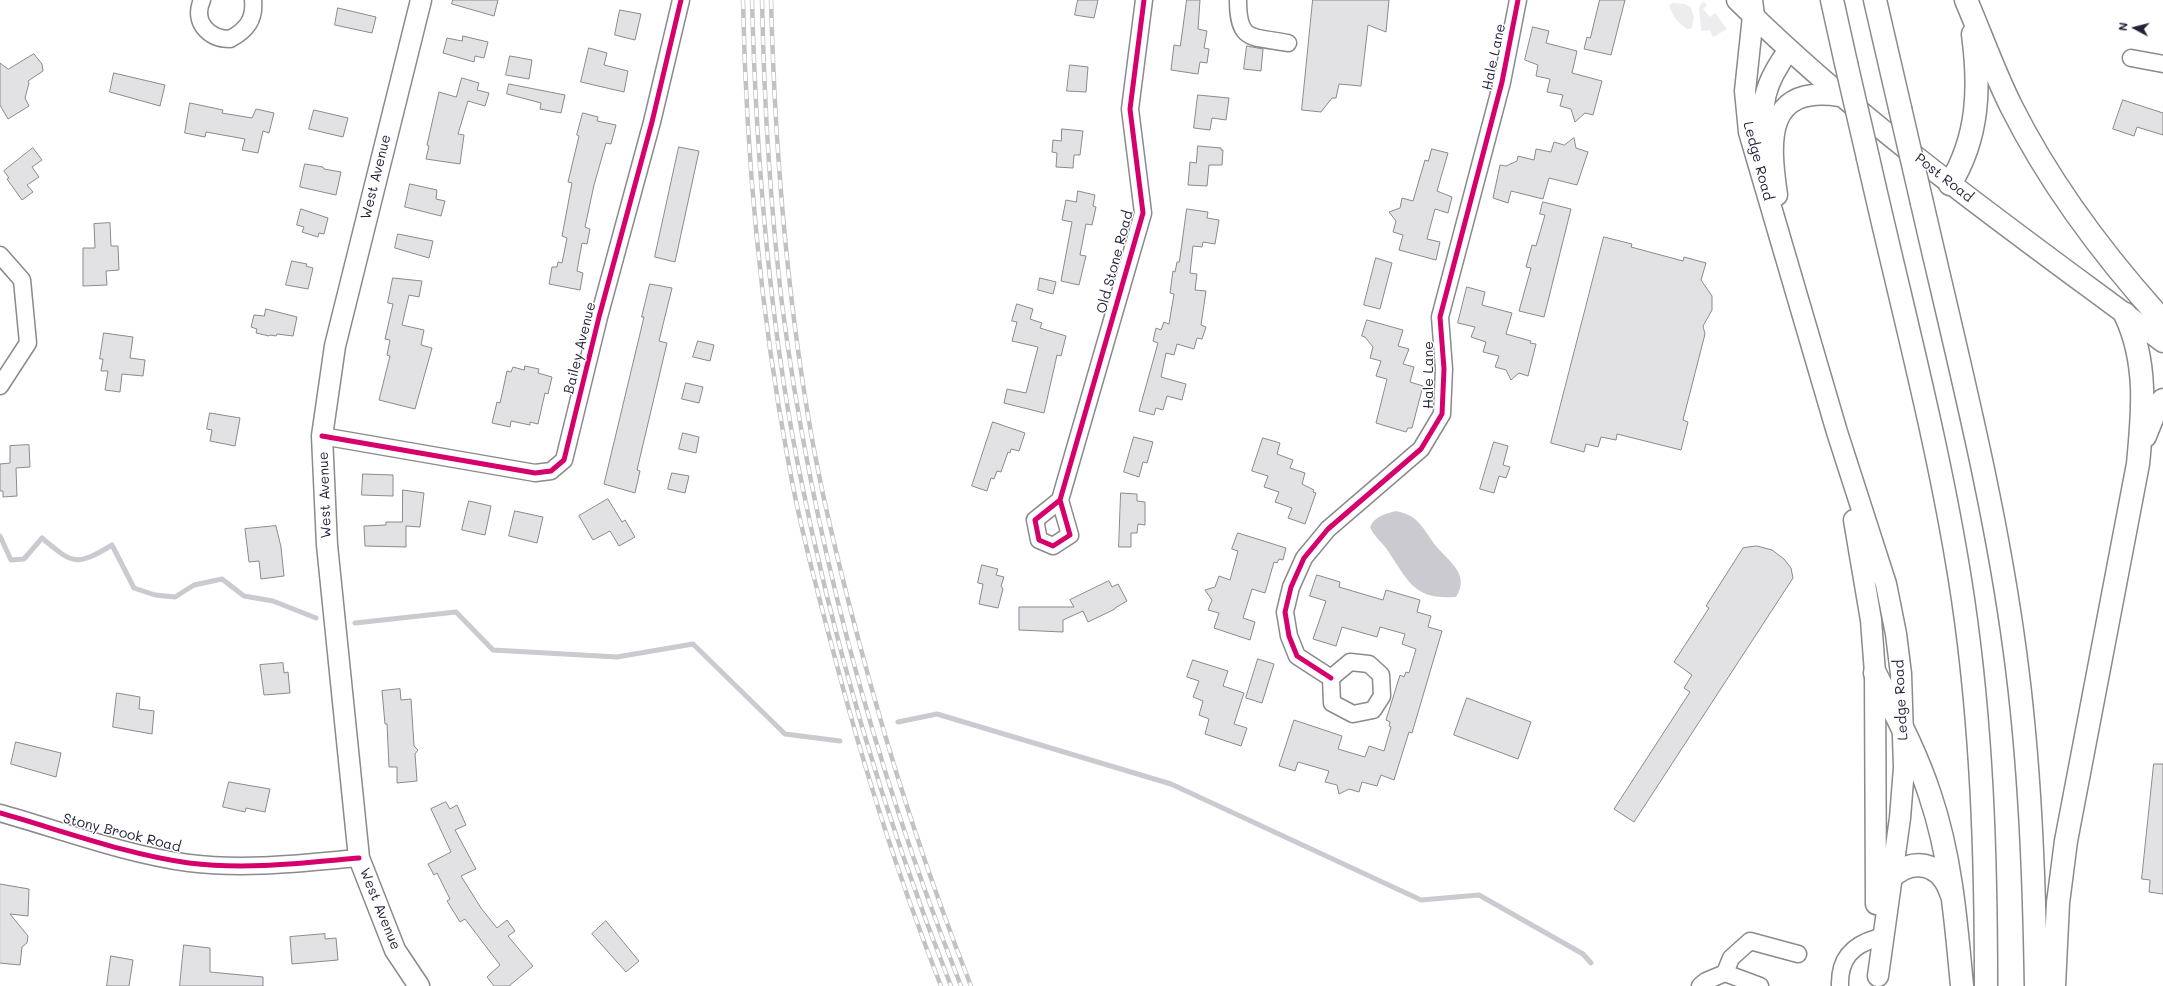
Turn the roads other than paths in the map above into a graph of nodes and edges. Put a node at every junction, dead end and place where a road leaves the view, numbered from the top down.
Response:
1 (202, 0) edge
2 (253, 0) edge
3 (421, 0) edge
4 (681, 0) edge
5 (1144, 0) edge
6 (1238, 0) edge
7 (1518, 0) edge
8 (1737, 0) edge
9 (1832, 0) edge
10 (1875, 0) edge
11 (1966, 0) edge
12 (1752, 8) edge
13 (1288, 43) dead end
14 (1788, 50) junction
15 (2131, 58) dead end
16 (2163, 64) edge
17 (1840, 96) junction
18 (1773, 166) junction
19 (1950, 184) junction
20 (0, 255) edge
21 (1785, 256) junction
22 (2126, 314) junction
23 (2163, 321) edge
24 (2163, 342) edge
25 (0, 386) edge
26 (2163, 400) edge
27 (1837, 432) junction
28 (322, 436) junction
29 (2138, 464) junction
30 (1060, 500) dead end
31 (1875, 673) junction
32 (1331, 678) dead end
33 (1904, 732) junction
34 (0, 813) edge
35 (359, 858) junction
36 (1890, 878) junction
37 (1954, 908) junction
38 (1877, 938) junction
39 (1798, 954) dead end
40 (1726, 973) junction
41 (1878, 981) edge
42 (1706, 984) edge
43 (419, 986) edge
44 (1760, 986) edge
45 (1840, 986) edge
46 (1962, 986) edge
47 (1986, 986) edge
48 (2036, 986) edge
49 (2054, 986) edge

1 - 2 street
3 - 28 main road, West Avenue
4 - 28 street, Bailey Avenue
5 - 30 street, Old Stone Road
6 - 13 street
7 - 32 street, Hale Lane
8 - 12 main road, Post Road
9 - 47 highway, bridge
10 - 48 highway, bridge
11 - 19 highway
11 - 23 highway
12 - 14 main road, Post Road
12 - 21 main road, Ledge Road
14 - 17 main road, Post Road
14 - 18 main road, Ledge Road
15 - 16 street
17 - 18 main road, Ledge Road
17 - 19 main road, Post Road
18 - 21 main road, Ledge Road
19 - 22 main road, Post Road
20 - 25 street
21 - 27 main road, Ledge Road
22 - 24 main road, Post Road
22 - 29 highway
26 - 29 highway
27 - 31 main road, Ledge Road
27 - 33 main road, Ledge Road
28 - 35 main road, West Avenue
29 - 49 highway
31 - 33 highway
31 - 38 main road, Ledge Road
33 - 36 main road, Ledge Road
33 - 37 highway
34 - 35 street, Stony Brook Road
35 - 43 main road, West Avenue
36 - 37 highway
36 - 41 main road, Ledge Road
37 - 46 highway
38 - 41 main road, Ledge Road
38 - 45 street
39 - 40 street
40 - 42 street
40 - 44 street

